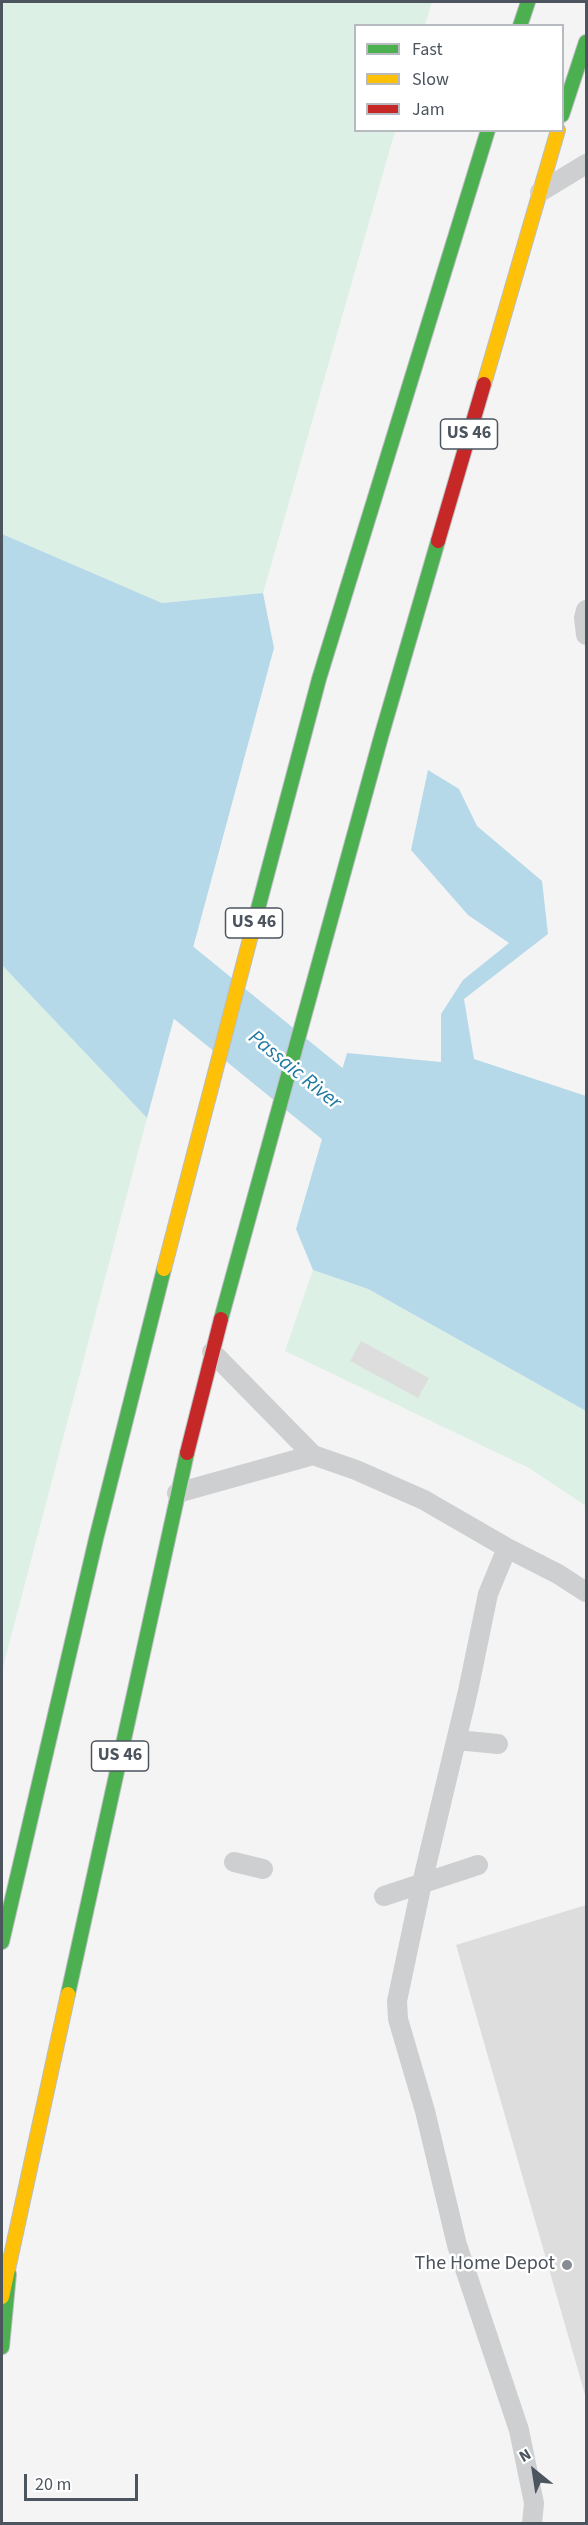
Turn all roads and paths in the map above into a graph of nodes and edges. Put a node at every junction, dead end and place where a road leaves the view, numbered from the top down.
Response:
1 (528, 2) edge
2 (521, 24) edge
3 (586, 42) edge
4 (564, 109) edge
5 (487, 132) edge
6 (557, 132) edge
7 (586, 164) edge
8 (540, 192) junction
9 (586, 610) edge
10 (586, 635) edge
11 (212, 1352) junction
12 (313, 1455) junction
13 (177, 1493) junction
14 (507, 1548) junction
15 (586, 1592) edge
16 (457, 1740) junction
17 (498, 1744) dead end
18 (234, 1862) dead end
19 (478, 1865) dead end
20 (263, 1869) dead end
21 (422, 1883) junction
22 (384, 1896) dead end
23 (2, 1942) edge
24 (13, 2244) junction
25 (2, 2297) edge
26 (2, 2347) edge
27 (532, 2523) edge

1 - 2 highway
3 - 4 highway
5 - 23 highway, US 46
6 - 8 highway, US 46
7 - 8 lane
8 - 11 highway, US 46
9 - 10 lane
11 - 12 lane
11 - 13 highway, US 46
12 - 13 lane
12 - 14 lane
13 - 24 highway, US 46
14 - 15 lane
14 - 16 lane
16 - 17 lane
16 - 21 lane
18 - 20 lane
19 - 21 lane
21 - 22 lane
21 - 27 lane
24 - 25 highway, US 46
24 - 26 highway

